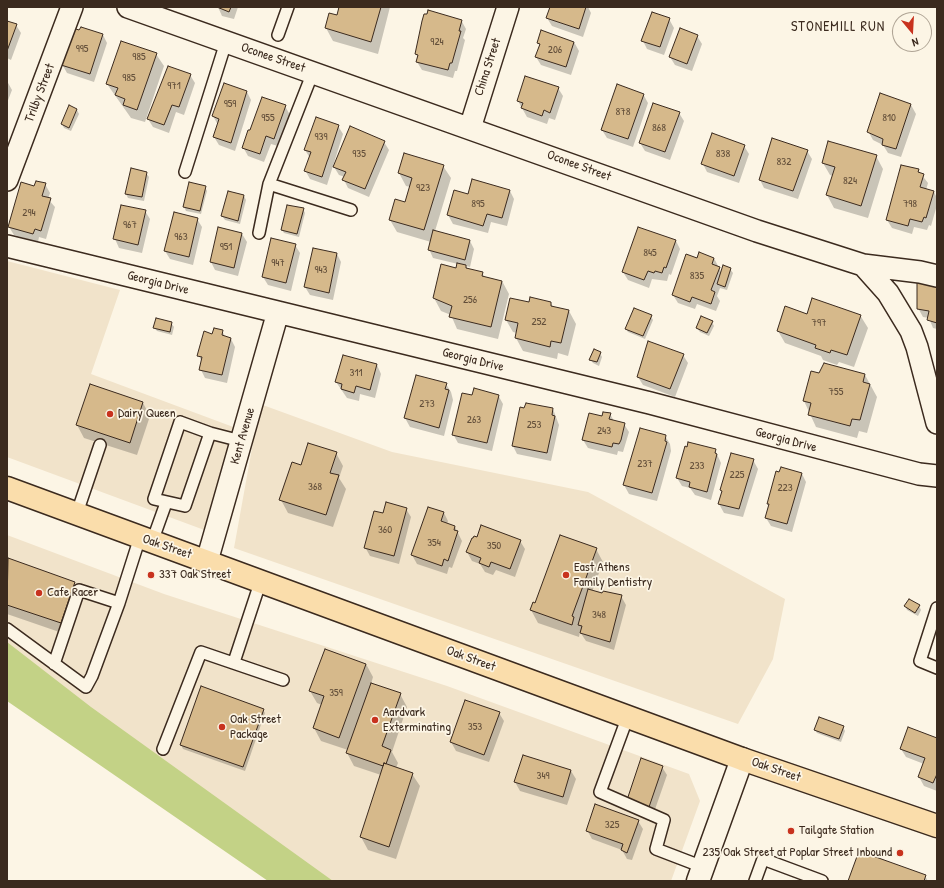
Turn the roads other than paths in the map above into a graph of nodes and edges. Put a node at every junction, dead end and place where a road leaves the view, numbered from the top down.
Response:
1 (72, 7) edge
2 (128, 7) edge
3 (288, 7) edge
4 (508, 7) edge
5 (278, 35) dead end
6 (226, 42) junction
7 (313, 72) junction
8 (470, 128) junction
9 (186, 172) dead end
10 (7, 180) edge
11 (269, 184) junction
12 (351, 210) dead end
13 (259, 234) dead end
14 (7, 246) edge
15 (863, 265) junction
16 (937, 276) edge
17 (278, 312) junction
18 (937, 423) edge
19 (210, 433) junction
20 (242, 441) junction
21 (100, 445) dead end
22 (937, 476) edge
23 (7, 488) edge
24 (166, 503) junction
25 (77, 513) junction
26 (146, 540) junction
27 (207, 561) junction
28 (261, 580) junction
29 (119, 603) junction
30 (937, 608) edge
31 (7, 629) edge
32 (234, 662) junction
33 (54, 664) junction
34 (937, 668) edge
35 (283, 680) dead end
36 (628, 716) junction
37 (162, 749) dead end
38 (742, 759) junction
39 (937, 826) edge
40 (701, 874) edge
41 (755, 881) edge
42 (822, 881) edge

1 - 10 street, Trilby Street
2 - 6 street, Oconee Street
3 - 5 lane
4 - 8 street, China Street
6 - 7 street, Oconee Street
6 - 9 lane
7 - 8 street, Oconee Street
7 - 11 lane
8 - 15 street, Oconee Street
11 - 12 lane
11 - 13 lane
14 - 17 street, Georgia Drive
15 - 16 street, Oconee Street
15 - 18 street
17 - 20 street, Kent Avenue
17 - 22 street, Georgia Drive
19 - 20 lane
19 - 24 lane
19 - 24 lane
20 - 27 street, Kent Avenue
21 - 25 lane
23 - 25 main road, Oak Street
24 - 26 lane
25 - 26 main road, Oak Street
26 - 27 main road, Oak Street
26 - 29 lane
27 - 28 main road, Oak Street
28 - 32 lane
28 - 36 main road, Oak Street
29 - 33 lane
29 - 33 lane
30 - 34 lane
31 - 33 lane
32 - 35 lane
32 - 37 lane
36 - 38 main road, Oak Street
36 - 40 lane
38 - 39 main road, Oak Street
38 - 40 street
41 - 42 lane

